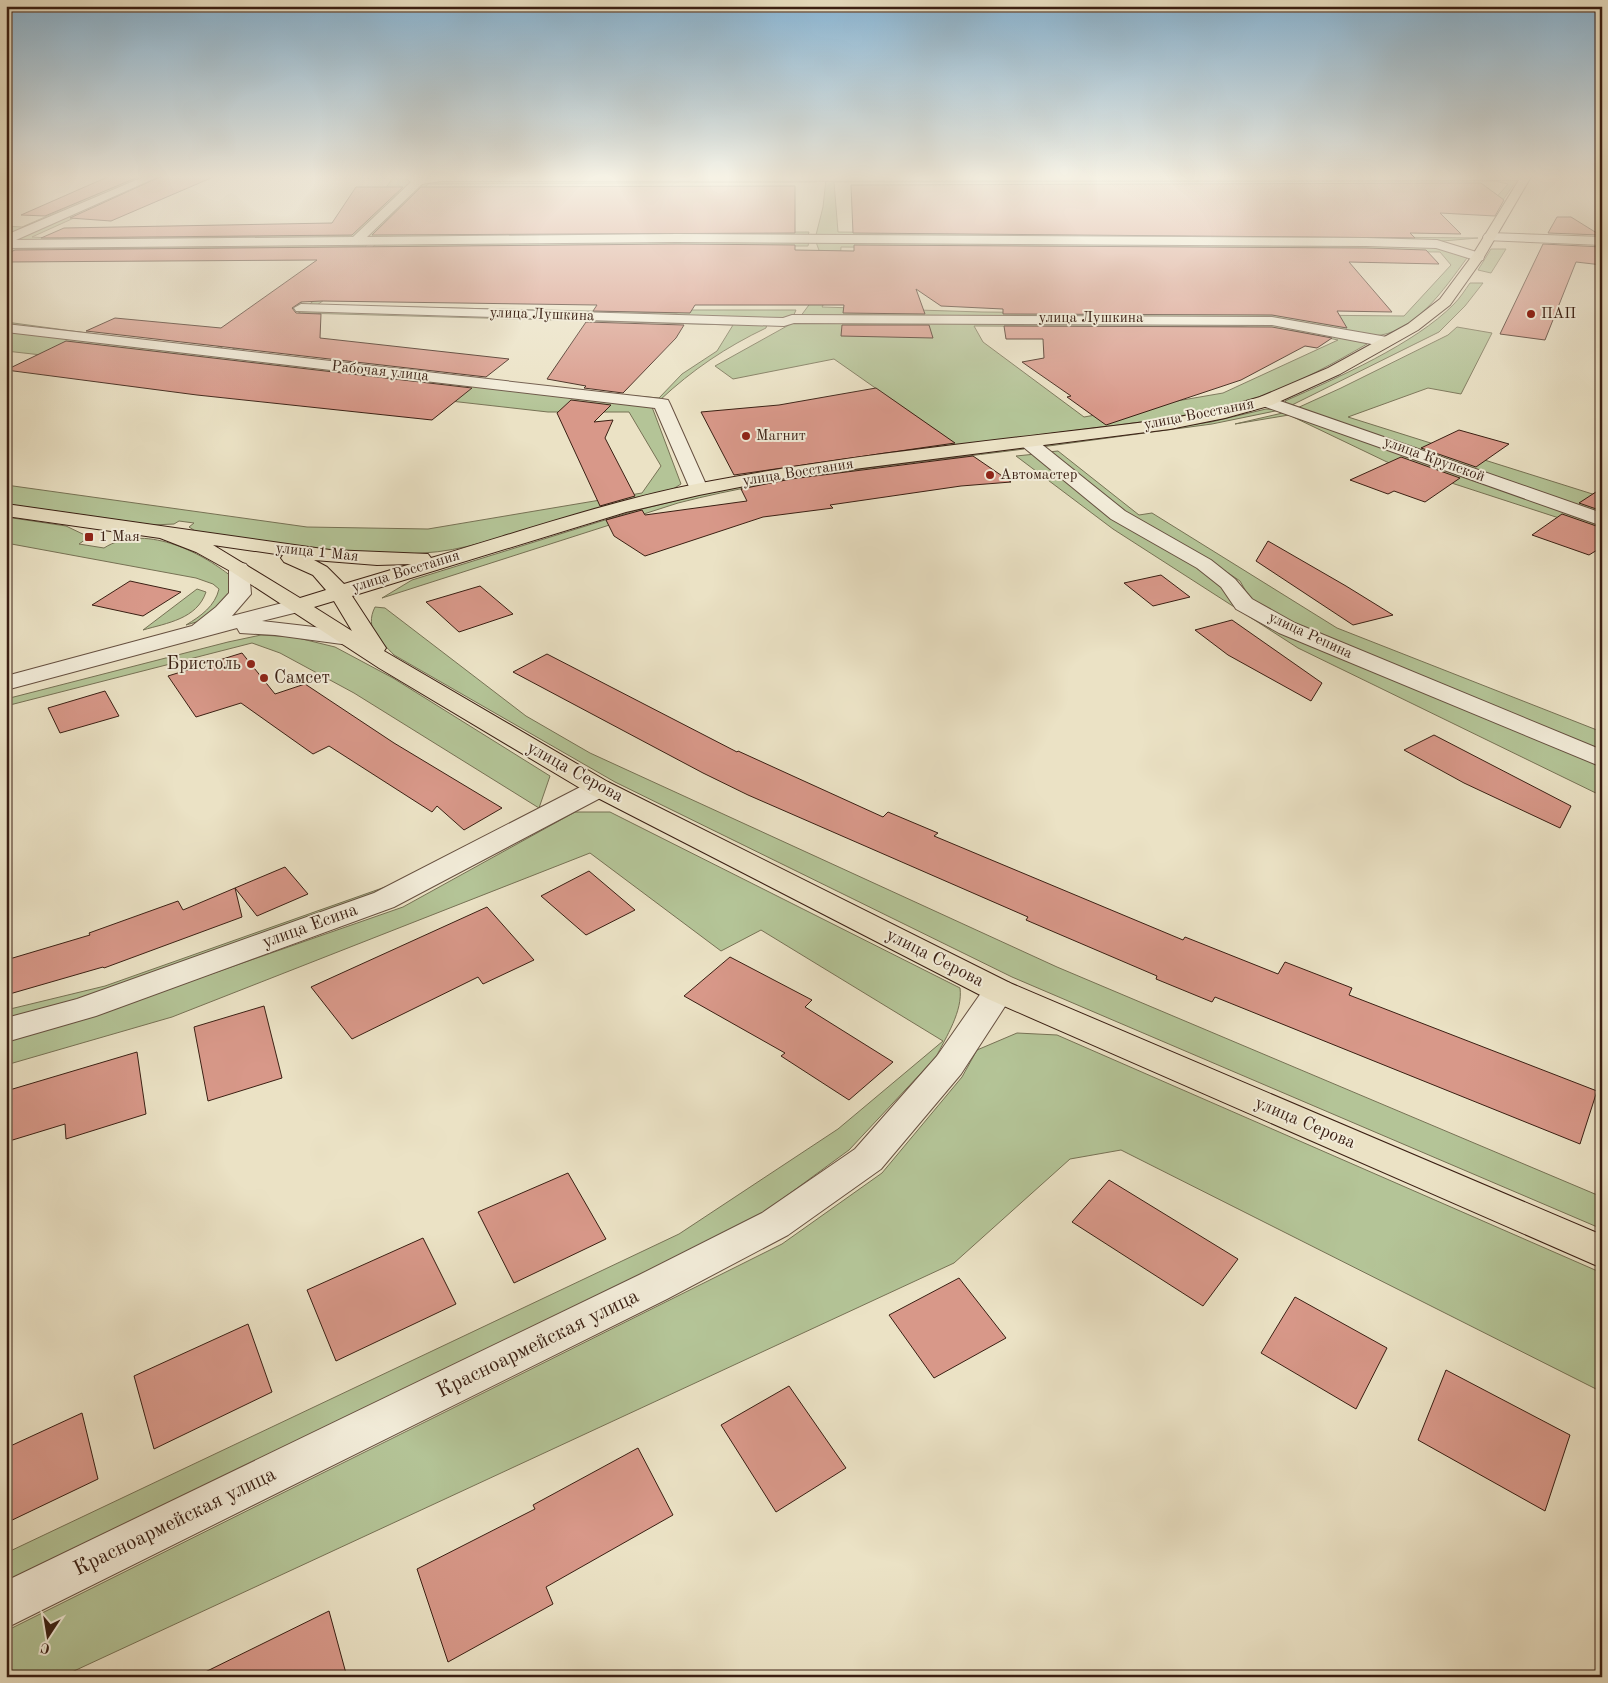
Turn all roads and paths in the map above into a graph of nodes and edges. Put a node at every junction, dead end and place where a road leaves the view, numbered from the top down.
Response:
1 (1479, 254) edge
2 (301, 308) dead end
3 (6, 328) edge
4 (1387, 342) junction
5 (1266, 401) junction
6 (1028, 442) junction
7 (699, 488) junction
8 (6, 510) edge
9 (1602, 520) edge
10 (167, 534) junction
11 (236, 544) junction
12 (467, 554) junction
13 (239, 568) junction
14 (406, 572) junction
15 (338, 593) junction
16 (298, 605) junction
17 (194, 633) junction
18 (355, 635) junction
19 (6, 683) edge
20 (1602, 759) edge
21 (599, 788) junction
22 (999, 991) junction
23 (6, 1030) edge
24 (1602, 1252) edge
25 (6, 1605) edge

1 - 4 main road, улица Восстания
2 - 4 street, улица Лушкина
3 - 7 street, Рабочая улица
4 - 5 main road, улица Восстания
5 - 6 main road, улица Восстания
5 - 9 street, улица Крупской
6 - 7 main road, улица Восстания
6 - 20 street, улица Репина
7 - 12 main road, улица Восстания
8 - 10 main road, улица 1 Мая
10 - 11 main road, улица 1 Мая
10 - 13 main road, улица 1 Мая
11 - 12 main road, улица 1 Мая
11 - 15 main road
12 - 14 main road, улица Восстания
13 - 16 main road, улица 1 Мая
13 - 17 street
14 - 15 main road, улица Восстания
14 - 18 main road
15 - 16 main road, улица Восстания
15 - 18 main road
16 - 17 street, улица Восстания
16 - 18 main road
17 - 18 street
17 - 19 street, улица Восстания
18 - 21 main road, улица Серова
21 - 22 main road, улица Серова
21 - 23 street, улица Есина
22 - 24 main road, улица Серова
22 - 25 street, Красноармейская улица

